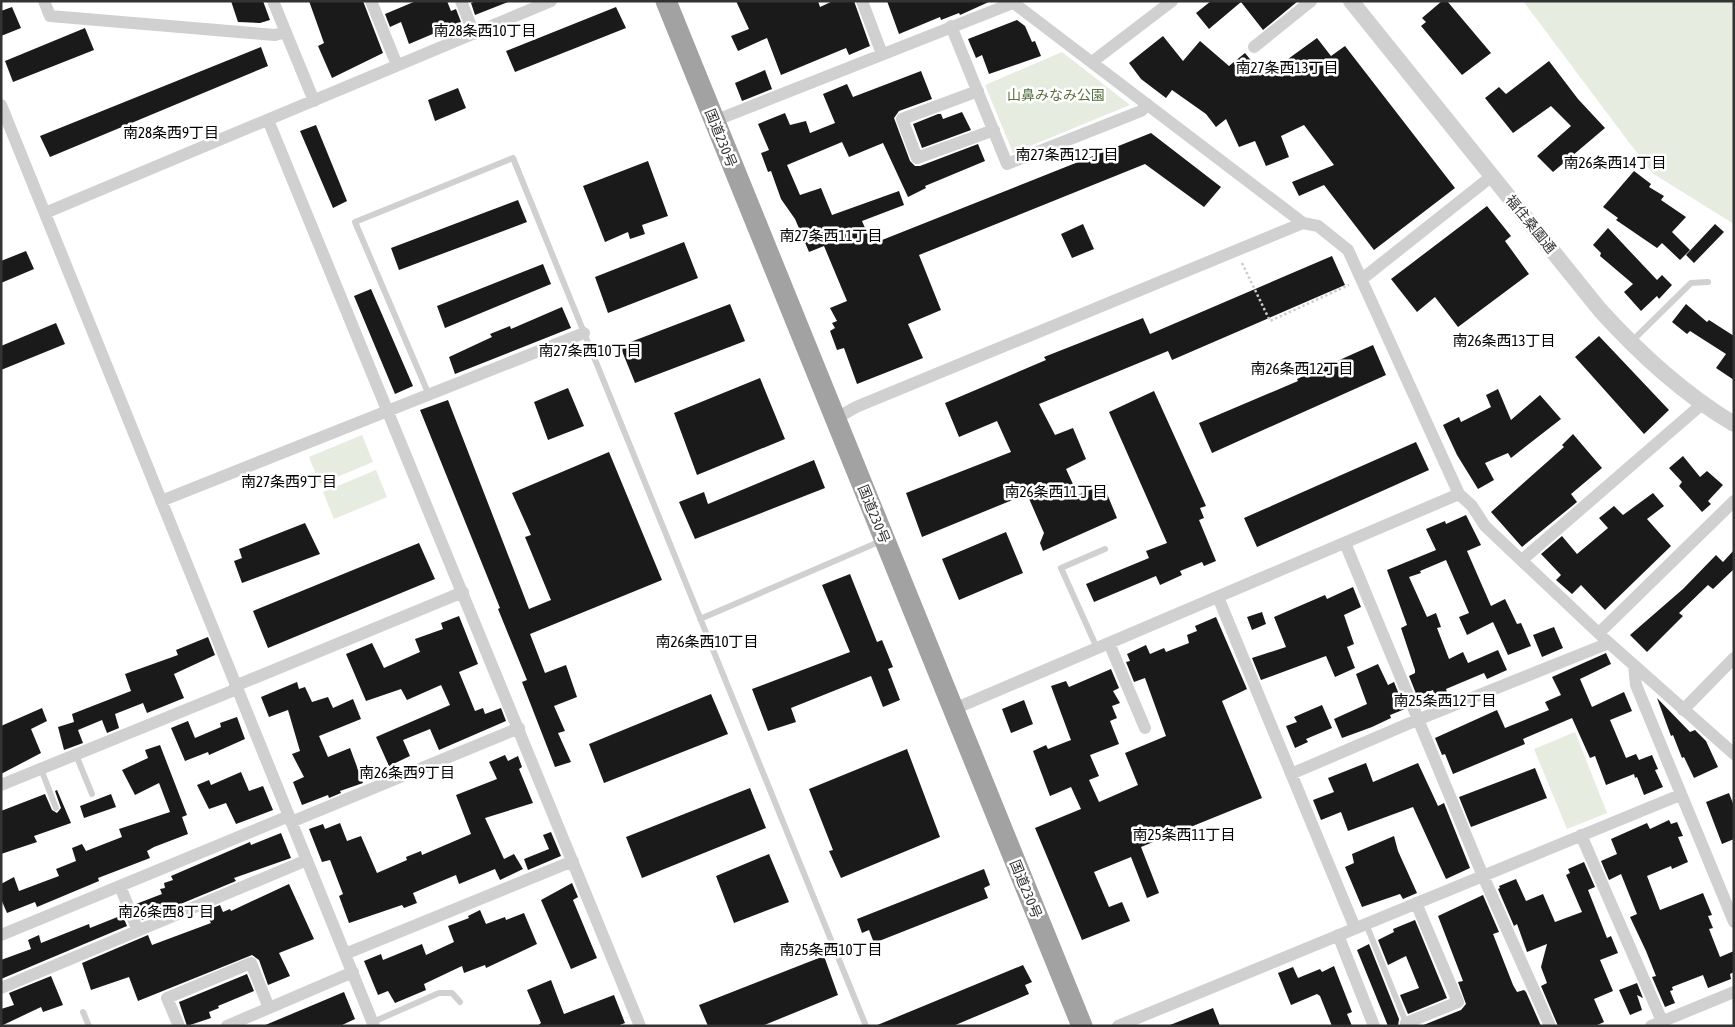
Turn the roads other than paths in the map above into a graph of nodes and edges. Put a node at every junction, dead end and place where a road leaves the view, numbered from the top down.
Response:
1 (44, 1) edge
2 (273, 1) edge
3 (371, 1) edge
4 (460, 1) edge
5 (551, 1) edge
6 (666, 1) edge
7 (862, 1) edge
8 (1311, 1) edge
9 (1351, 1) edge
10 (1012, 2) edge
11 (1170, 2) edge
12 (951, 26) junction
13 (286, 32) junction
14 (474, 34) junction
15 (1254, 47) dead end
16 (882, 54) junction
17 (1092, 62) junction
18 (396, 65) junction
19 (978, 91) junction
20 (314, 101) junction
21 (1148, 104) junction
22 (1, 106) edge
23 (268, 120) junction
24 (714, 121) junction
25 (994, 130) junction
26 (1492, 176) junction
27 (45, 213) junction
28 (1303, 223) junction
29 (1356, 281) junction
30 (1708, 282) dead end
31 (584, 333) junction
32 (1630, 343) junction
33 (429, 395) junction
34 (1701, 405) junction
35 (388, 411) junction
36 (834, 419) junction
37 (1734, 424) edge
38 (1459, 494) junction
39 (161, 500) junction
40 (1734, 501) edge
41 (884, 539) junction
42 (1345, 543) junction
43 (1105, 548) dead end
44 (1522, 560) junction
45 (463, 592) junction
46 (1218, 597) junction
47 (700, 619) junction
48 (1599, 633) junction
49 (1609, 642) junction
50 (1109, 643) junction
51 (1097, 648) junction
52 (1734, 658) edge
53 (1634, 665) junction
54 (236, 687) junction
55 (954, 709) junction
56 (1684, 710) junction
57 (1417, 720) junction
58 (519, 728) junction
59 (1145, 728) dead end
60 (1734, 754) edge
61 (76, 755) junction
62 (41, 769) junction
63 (1291, 774) junction
64 (1, 785) edge
65 (92, 794) dead end
66 (1680, 795) junction
67 (56, 808) dead end
68 (290, 819) junction
69 (1581, 835) junction
70 (307, 860) junction
71 (573, 861) junction
72 (1483, 876) junction
73 (120, 886) junction
74 (1416, 903) junction
75 (1734, 922) edge
76 (1361, 926) junction
77 (138, 931) junction
78 (1, 935) edge
79 (1338, 935) junction
80 (345, 954) junction
81 (352, 972) junction
82 (1, 988) edge
83 (1734, 992) edge
84 (460, 1002) dead end
85 (269, 1008) junction
86 (83, 1012) dead end
87 (1656, 1023) edge
88 (373, 1024) edge
89 (1407, 1024) edge
90 (89, 1026) edge
91 (179, 1026) edge
92 (227, 1026) edge
93 (640, 1026) edge
94 (866, 1026) edge
95 (1082, 1026) edge
96 (1118, 1026) edge
97 (1374, 1026) edge
98 (1550, 1026) edge

1 - 13 street
2 - 13 street
3 - 18 street
4 - 14 street
5 - 14 street
6 - 24 highway, 国道230号
7 - 16 street
8 - 15 street
9 - 26 street, 福住桑園通
10 - 12 street
10 - 17 street
11 - 17 street
12 - 16 street
12 - 19 street
13 - 20 street
14 - 18 street
16 - 24 street
17 - 21 street
18 - 20 street
19 - 25 street
19 - 25 street
20 - 23 street
21 - 25 street
21 - 28 street
22 - 27 street
23 - 27 street
23 - 35 street
24 - 36 highway, 国道230号
26 - 29 street
26 - 32 street, 福住桑園通
27 - 39 street
28 - 29 street
28 - 36 street
29 - 38 street
30 - 32 lane
31 - 33 street
31 - 33 lane
31 - 47 lane
32 - 34 street, 福住桑園通
33 - 35 street
34 - 37 street, 福住桑園通
34 - 44 street
35 - 39 street
35 - 45 street
36 - 41 highway, 国道230号
38 - 42 street
38 - 44 street
39 - 54 street
40 - 48 street
41 - 47 lane
41 - 55 highway, 国道230号
42 - 46 street
42 - 57 street
43 - 51 lane
44 - 48 street
45 - 54 street
45 - 58 street
46 - 50 street
46 - 63 street
47 - 94 lane
48 - 49 street
49 - 53 street
49 - 57 street
50 - 51 street
50 - 59 street
51 - 55 street
52 - 56 street
53 - 56 street
53 - 66 street
54 - 61 street
54 - 68 street
55 - 95 highway, 国道230号
56 - 60 street
57 - 63 street
57 - 72 street
58 - 68 street
58 - 71 street
61 - 62 street
61 - 65 lane
62 - 64 street
62 - 67 lane
63 - 76 street
66 - 69 street
66 - 75 street
68 - 70 street
68 - 73 street
69 - 72 street
69 - 87 street
70 - 77 street
70 - 80 street
71 - 80 street
71 - 93 street
72 - 74 street
72 - 98 street
73 - 77 street
73 - 78 street
74 - 76 street
74 - 89 street
76 - 79 street
76 - 89 lane
77 - 82 street
79 - 96 street
79 - 97 street
80 - 81 street
81 - 85 street
81 - 88 street
83 - 87 street
84 - 88 lane
85 - 91 street
85 - 92 street
86 - 90 lane

